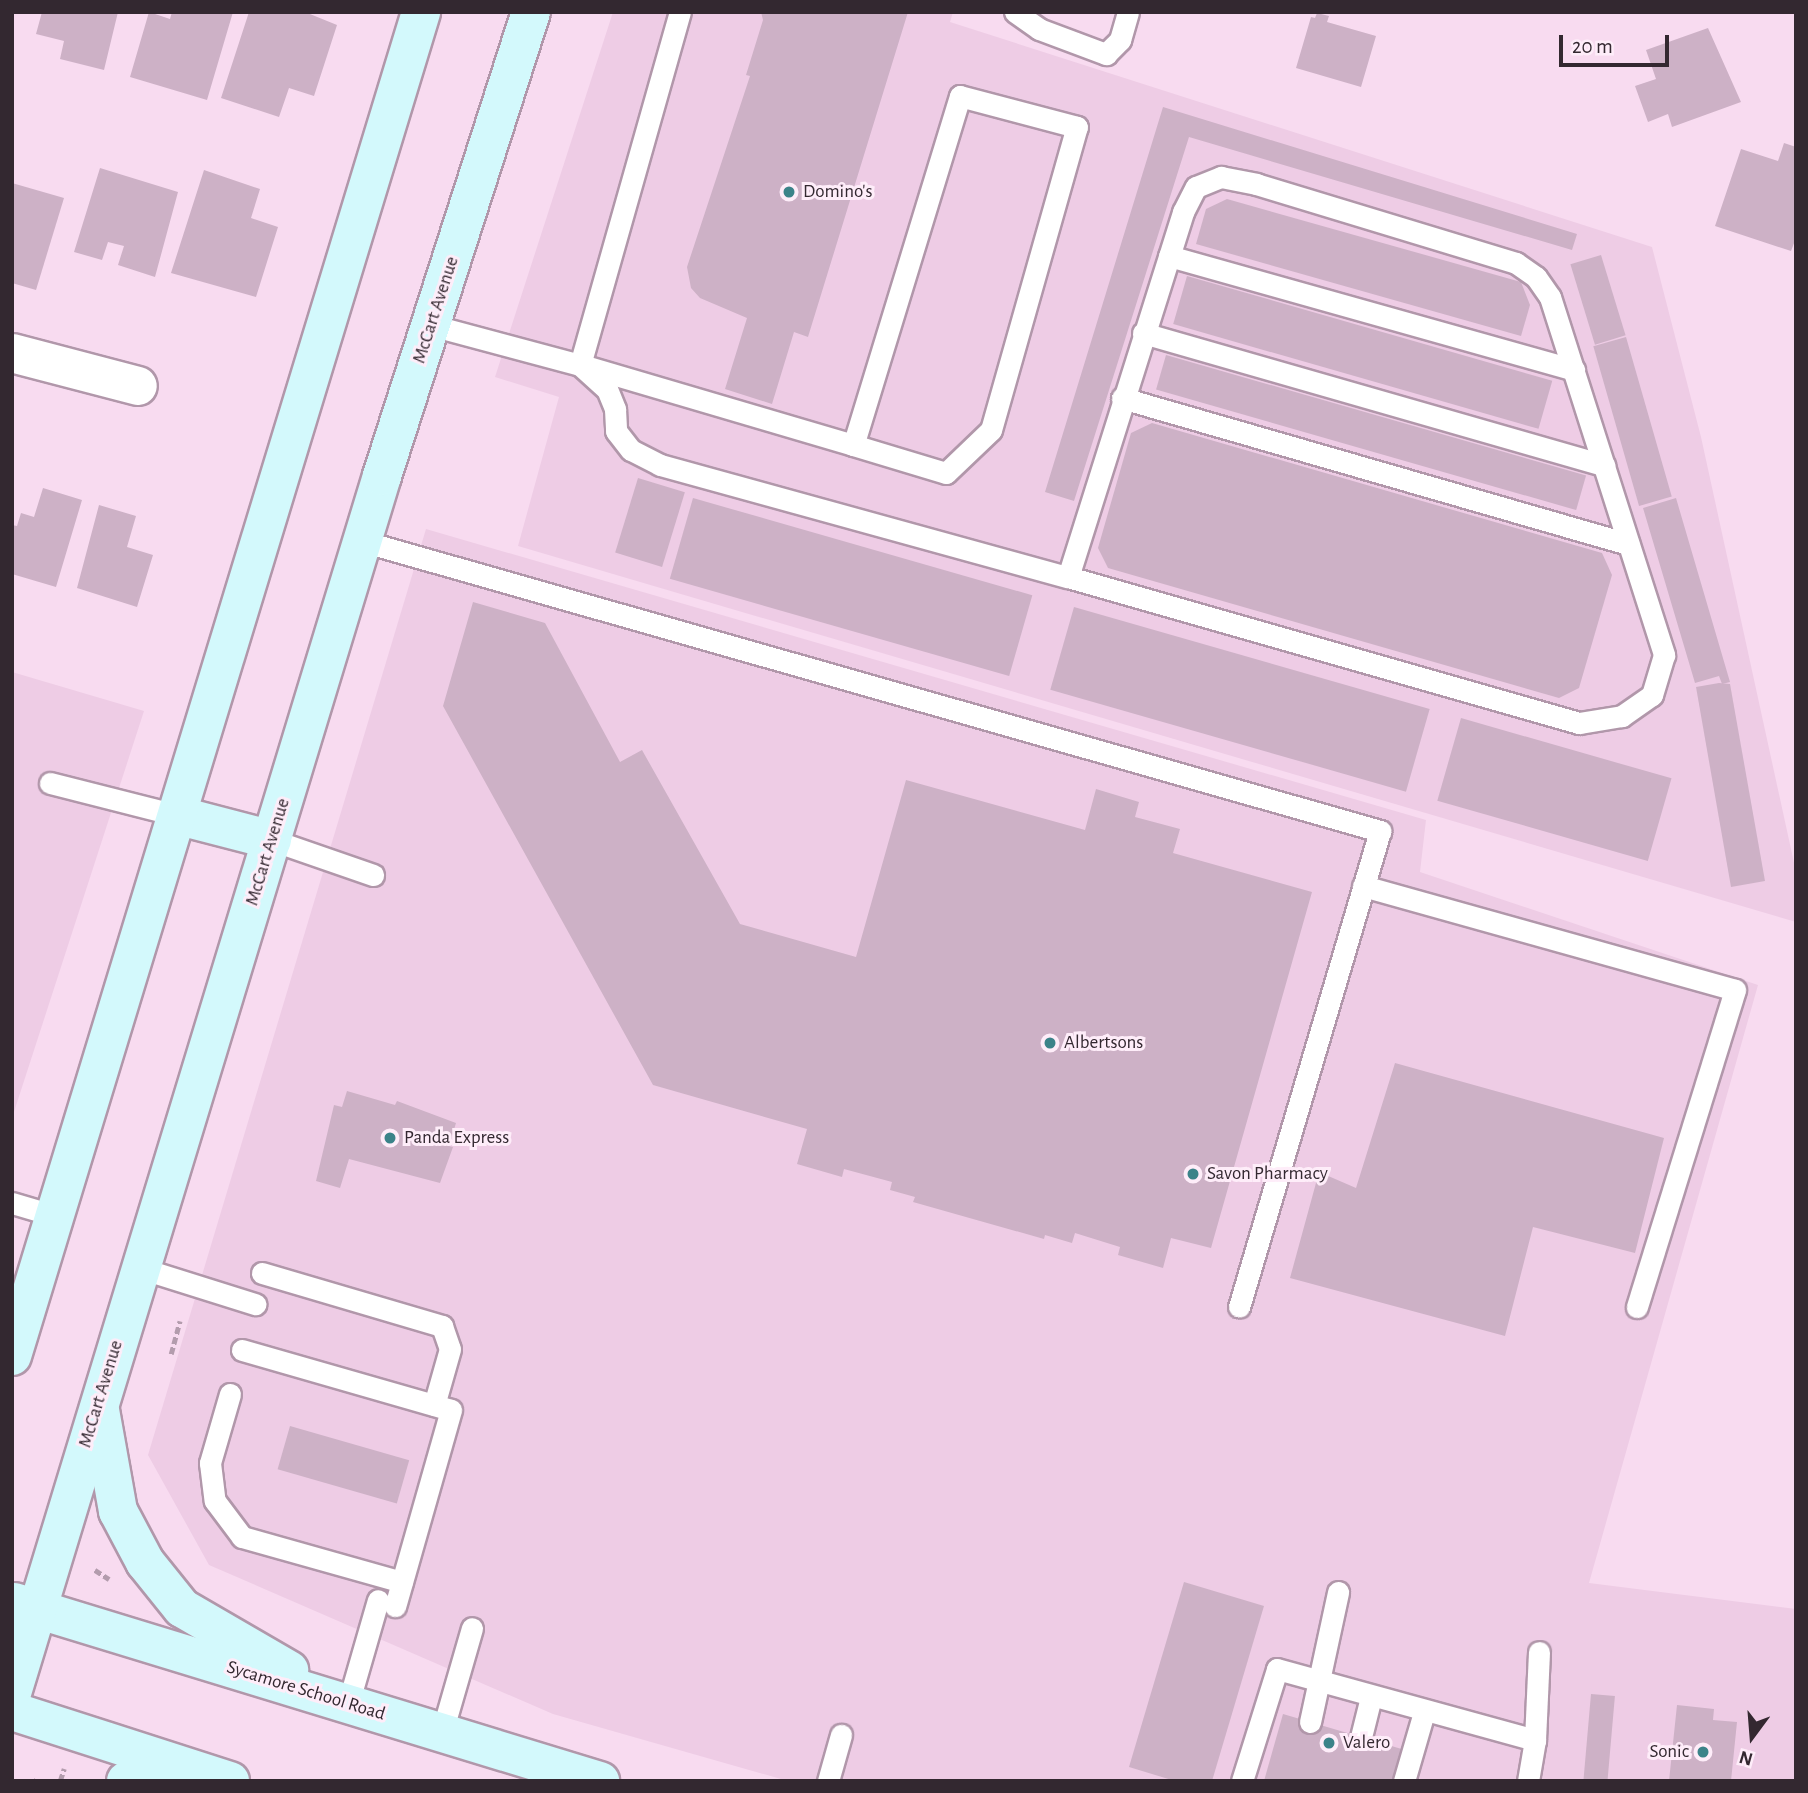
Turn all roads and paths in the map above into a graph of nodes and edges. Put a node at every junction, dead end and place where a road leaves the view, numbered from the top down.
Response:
1 (421, 12) edge
2 (531, 12) edge
3 (680, 12) edge
4 (1015, 12) edge
5 (1128, 12) edge
6 (1169, 256) junction
7 (431, 325) junction
8 (1143, 333) junction
9 (12, 353) edge
10 (580, 365) junction
11 (1574, 370) junction
12 (138, 386) dead end
13 (1122, 398) junction
14 (853, 445) junction
15 (1604, 465) junction
16 (362, 541) junction
17 (1628, 544) junction
18 (1068, 577) junction
19 (50, 783) dead end
20 (180, 816) junction
21 (272, 840) junction
22 (373, 875) dead end
23 (1363, 886) junction
24 (12, 1203) edge
25 (56, 1216) junction
26 (140, 1268) junction
27 (262, 1273) dead end
28 (12, 1297) edge
29 (255, 1304) dead end
30 (1239, 1307) dead end
31 (1637, 1307) dead end
32 (180, 1321) dead end
33 (242, 1350) dead end
34 (171, 1354) dead end
35 (12, 1356) edge
36 (230, 1394) dead end
37 (99, 1400) junction
38 (434, 1405) junction
39 (95, 1570) dead end
40 (401, 1583) junction
41 (116, 1587) dead end
42 (1338, 1592) dead end
43 (25, 1605) edge
44 (472, 1628) dead end
45 (1539, 1652) dead end
46 (1321, 1682) junction
47 (12, 1693) edge
48 (1371, 1697) junction
49 (348, 1704) junction
50 (12, 1711) edge
51 (1424, 1713) junction
52 (1310, 1722) dead end
53 (442, 1732) junction
54 (841, 1735) dead end
55 (1361, 1737) dead end
56 (1535, 1740) junction
57 (187, 1768) junction
58 (64, 1769) dead end
59 (60, 1781) edge
60 (126, 1781) edge
61 (230, 1781) edge
62 (600, 1781) edge
63 (828, 1781) edge
64 (1242, 1781) edge
65 (1404, 1781) edge
66 (1528, 1781) edge

1 - 20 main road
2 - 7 main road, McCart Avenue
3 - 10 lane
4 - 5 lane
6 - 8 lane
6 - 11 lane
6 - 11 lane
7 - 10 lane
7 - 16 main road, McCart Avenue
8 - 13 lane
8 - 15 lane
9 - 12 street
10 - 14 lane
10 - 18 lane
11 - 15 lane
13 - 17 lane
13 - 18 lane
14 - 14 lane
15 - 17 lane
16 - 21 main road, McCart Avenue
16 - 23 lane
17 - 18 lane
19 - 20 lane
20 - 21 main road
20 - 25 main road
21 - 22 lane
21 - 26 main road, McCart Avenue
23 - 30 lane
23 - 31 lane
24 - 25 lane
25 - 28 main road
25 - 35 main road
26 - 29 lane
26 - 37 main road, McCart Avenue
27 - 38 lane
32 - 34 path
33 - 38 lane
36 - 40 lane
37 - 43 main road, McCart Avenue
37 - 49 main road
38 - 40 lane
39 - 41 path
40 - 49 lane
42 - 46 lane
43 - 47 main road, McCart Avenue
43 - 49 main road, Sycamore School Road
44 - 53 lane
45 - 56 lane
46 - 48 lane
46 - 52 lane
46 - 64 lane
48 - 51 lane
48 - 55 lane
49 - 53 main road, Sycamore School Road
50 - 57 main road
51 - 56 lane
51 - 65 lane
53 - 62 main road, Sycamore School Road
54 - 63 lane
56 - 66 lane
57 - 60 main road
57 - 61 main road
58 - 59 path

